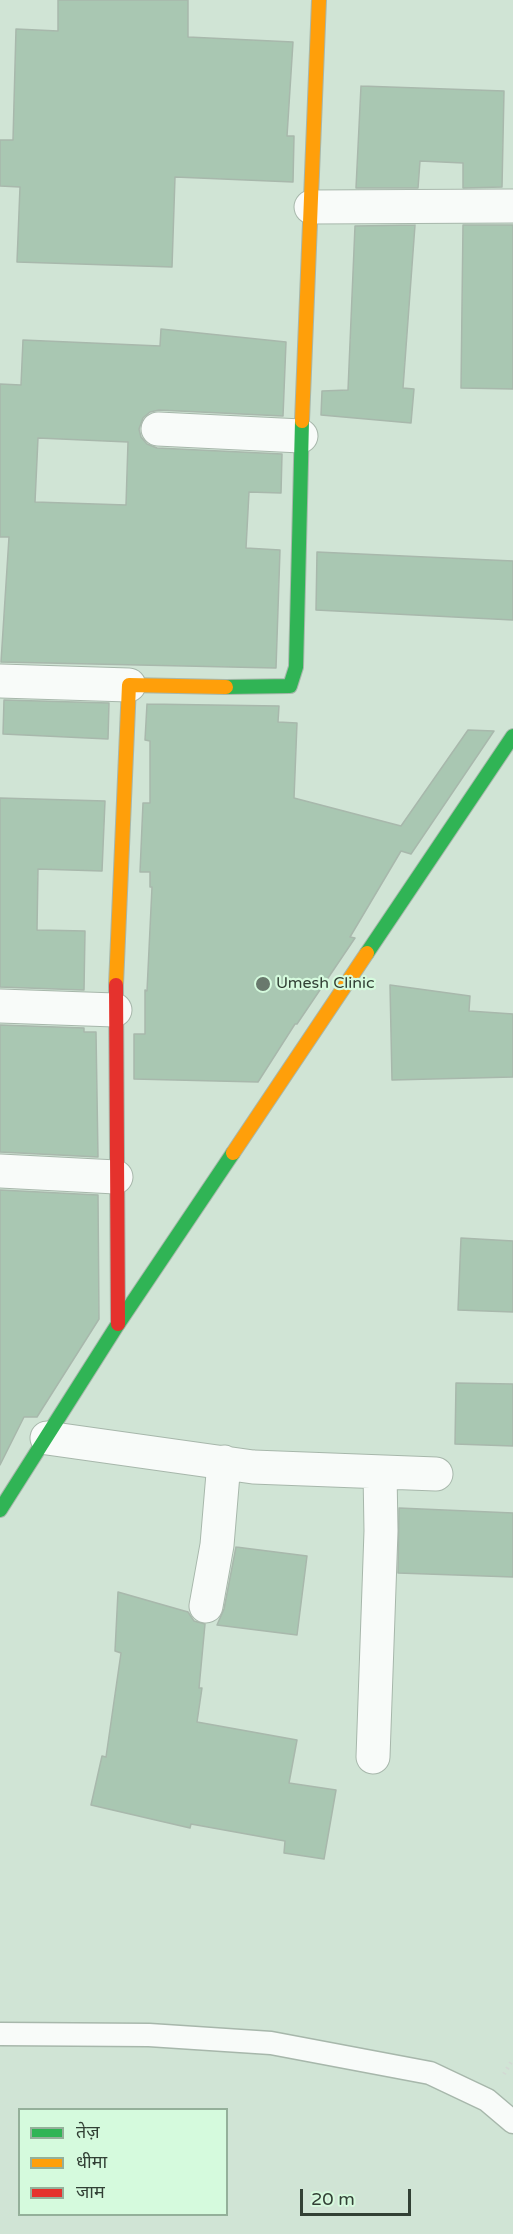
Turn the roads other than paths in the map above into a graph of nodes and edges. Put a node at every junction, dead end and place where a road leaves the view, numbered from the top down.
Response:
1 (319, 0) edge
2 (513, 206) edge
3 (311, 207) junction
4 (160, 420) dead end
5 (301, 426) junction
6 (0, 681) edge
7 (129, 685) junction
8 (513, 736) edge
9 (0, 1006) edge
10 (115, 1010) junction
11 (0, 1171) edge
12 (116, 1177) junction
13 (118, 1324) junction
14 (47, 1438) junction
15 (224, 1462) junction
16 (380, 1472) junction
17 (436, 1474) dead end
18 (0, 1510) edge
19 (206, 1606) dead end
20 (373, 1757) dead end
21 (0, 2034) edge
22 (513, 2122) edge

1 - 3 street
2 - 3 street
3 - 5 street
4 - 5 street
5 - 7 street
6 - 7 street
7 - 10 street
8 - 13 street
9 - 10 street
10 - 12 street
11 - 12 street
12 - 13 street
13 - 14 street
14 - 15 street
14 - 18 street
15 - 16 street
15 - 19 street
16 - 17 street
16 - 20 street
21 - 22 lane

